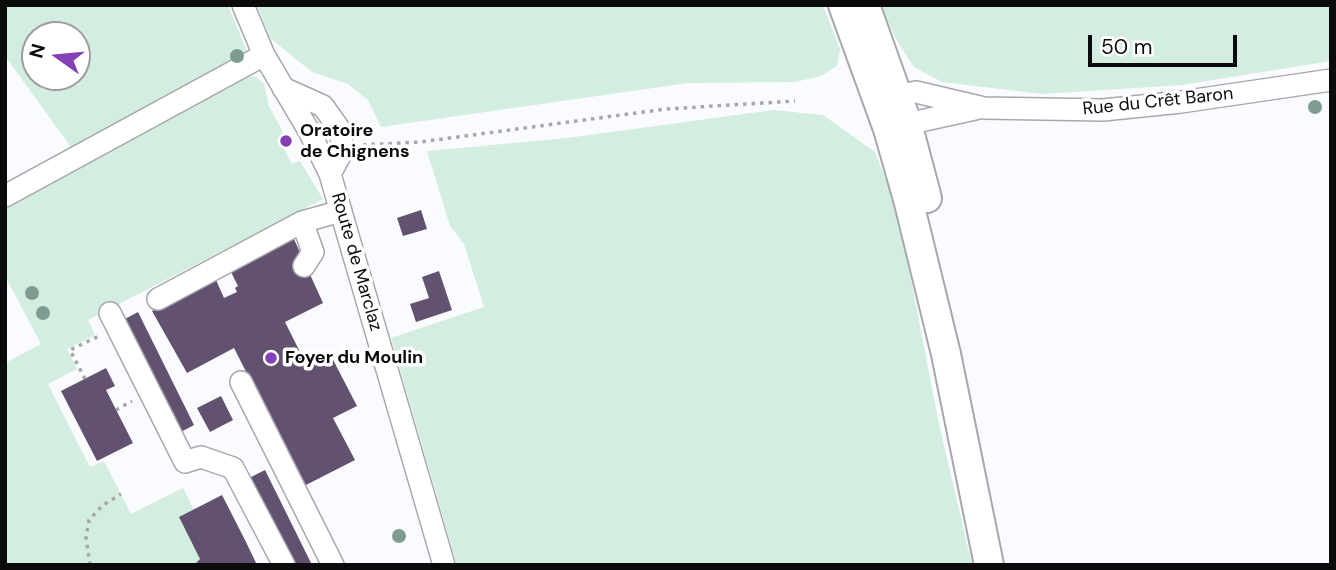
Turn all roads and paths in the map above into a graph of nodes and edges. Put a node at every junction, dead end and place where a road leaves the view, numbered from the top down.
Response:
1 (243, 5) edge
2 (843, 5) edge
3 (865, 5) edge
4 (264, 55) junction
5 (1331, 80) edge
6 (283, 88) junction
7 (887, 97) junction
8 (794, 101) dead end
9 (984, 108) junction
10 (897, 126) junction
11 (343, 145) junction
12 (327, 168) junction
13 (5, 196) edge
14 (341, 211) junction
15 (302, 222) junction
16 (304, 266) dead end
17 (158, 299) dead end
18 (113, 320) joint
19 (85, 379) dead end
20 (240, 382) dead end
21 (121, 494) dead end
22 (90, 565) edge
23 (284, 565) edge
24 (333, 565) edge
25 (444, 565) edge
26 (989, 565) edge

1 - 4 street, Route de Marclaz
2 - 7 main road
3 - 7 main road
4 - 6 street, Route de Marclaz
4 - 13 street
5 - 9 street, Rue du Crêt Baron
6 - 11 street
6 - 12 street, Route de Marclaz
7 - 9 street, Rue du Crêt Baron
7 - 10 main road
8 - 11 path
9 - 10 street, Rue du Crêt Baron
10 - 26 main road
11 - 12 street
12 - 14 street, Route de Marclaz
14 - 15 street
14 - 25 street, Route de Marclaz
15 - 16 street
15 - 17 street
18 - 19 path
18 - 23 street
20 - 24 street
21 - 22 path

